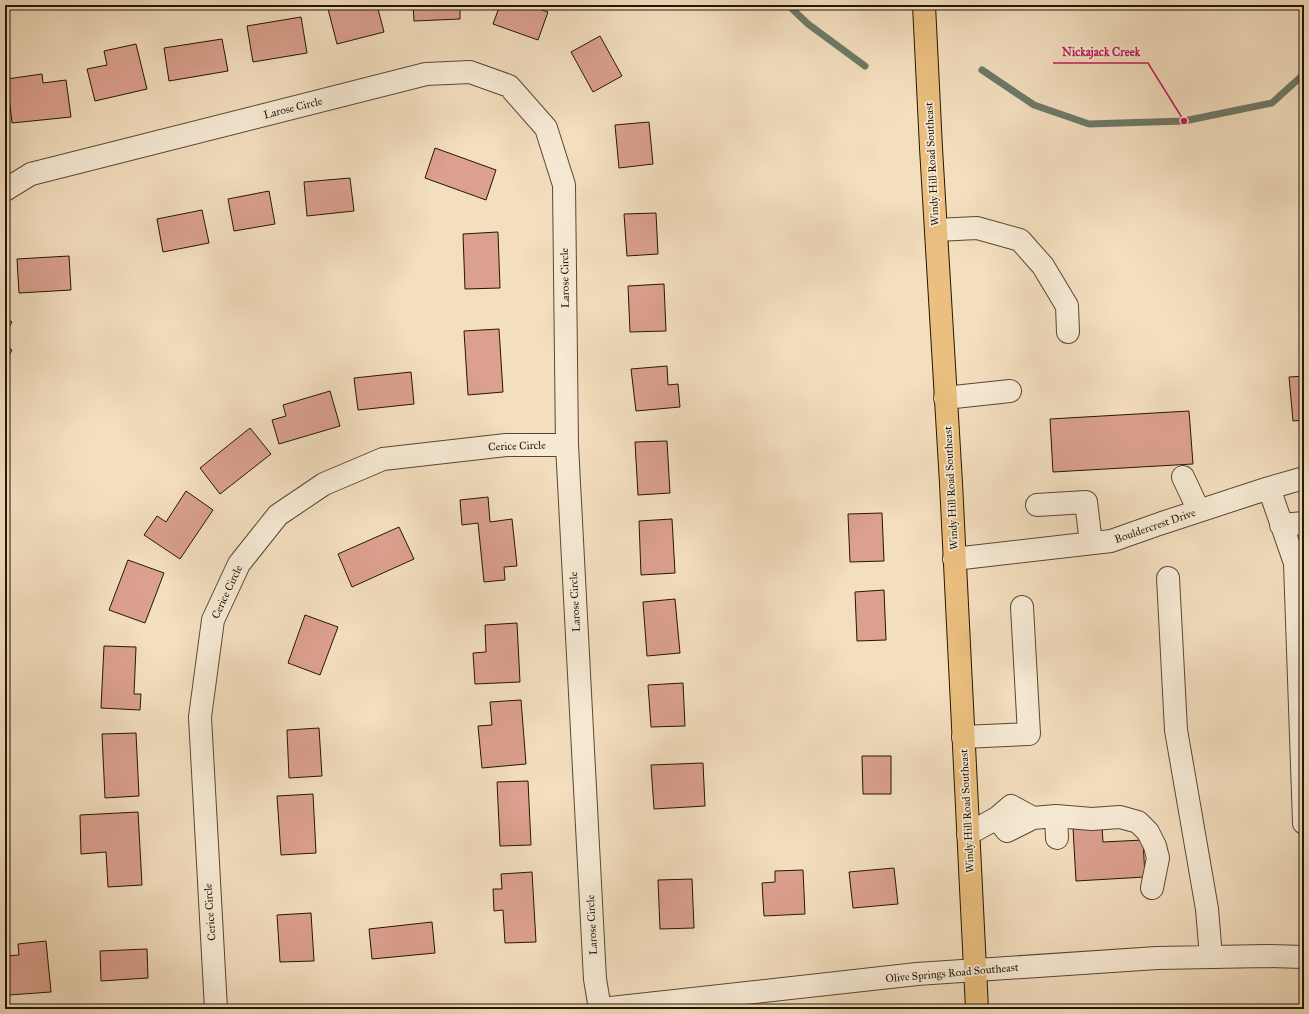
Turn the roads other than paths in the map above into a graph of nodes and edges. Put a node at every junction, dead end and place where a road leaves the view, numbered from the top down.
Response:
1 (924, 5) edge
2 (5, 190) edge
3 (936, 230) junction
4 (1068, 332) dead end
5 (1010, 391) dead end
6 (945, 398) junction
7 (566, 445) junction
8 (1183, 476) dead end
9 (1304, 478) edge
10 (1269, 488) junction
11 (1037, 504) dead end
12 (1199, 511) junction
13 (1304, 523) edge
14 (1282, 525) junction
15 (1091, 543) junction
16 (954, 559) junction
17 (1168, 578) dead end
18 (1022, 607) dead end
19 (963, 737) junction
20 (1056, 816) junction
21 (1304, 823) edge
22 (968, 834) junction
23 (1057, 838) dead end
24 (1152, 888) dead end
25 (1211, 957) junction
26 (1304, 957) edge
27 (975, 970) junction
28 (216, 1009) edge
29 (601, 1009) edge
30 (977, 1009) edge

1 - 3 main road, Windy Hill Road Southeast
2 - 7 street, Larose Circle
3 - 4 street
3 - 6 main road, Windy Hill Road Southeast
5 - 6 street
6 - 16 main road, Windy Hill Road Southeast
7 - 28 street, Cerice Circle
7 - 29 street, Larose Circle
8 - 12 street
9 - 10 street, Bouldercrest Drive
10 - 12 street, Bouldercrest Drive
10 - 14 street
11 - 15 street
12 - 15 street, Bouldercrest Drive
13 - 14 street
14 - 21 street
15 - 16 street, Bouldercrest Drive
16 - 19 main road, Windy Hill Road Southeast
17 - 25 street
18 - 19 street
19 - 22 main road, Windy Hill Road Southeast
20 - 22 street
20 - 23 street
20 - 24 street
22 - 27 main road, Windy Hill Road Southeast
25 - 26 street, Olive Springs Road Southeast
25 - 27 street, Olive Springs Road Southeast
27 - 29 street, Olive Springs Road Southeast
27 - 30 main road, Windy Hill Road Southeast

